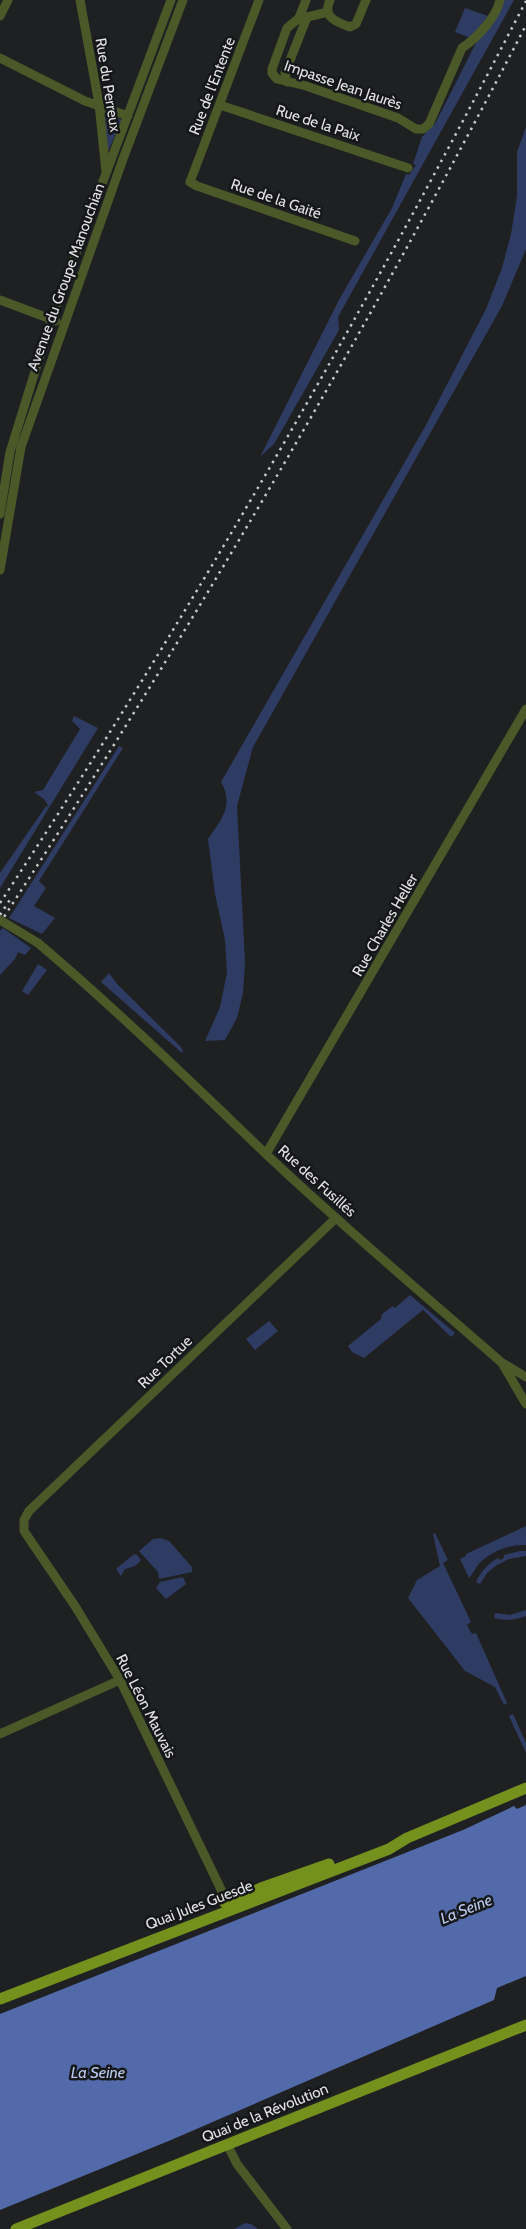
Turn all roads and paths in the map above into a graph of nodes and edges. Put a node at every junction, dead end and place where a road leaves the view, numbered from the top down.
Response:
1 (8, 0) edge
2 (80, 0) edge
3 (171, 0) edge
4 (183, 0) edge
5 (259, 0) edge
6 (306, 0) edge
7 (330, 0) edge
8 (366, 0) edge
9 (500, 0) edge
10 (328, 12) junction
11 (0, 16) edge
12 (0, 58) edge
13 (287, 82) junction
14 (99, 104) junction
15 (220, 105) junction
16 (128, 116) junction
17 (408, 168) dead end
18 (106, 174) junction
19 (190, 182) joint
20 (355, 241) dead end
21 (0, 300) edge
22 (51, 320) junction
23 (64, 324) junction
24 (0, 447) edge
25 (10, 452) junction
26 (0, 514) edge
27 (0, 570) edge
28 (526, 709) edge
29 (0, 920) edge
30 (266, 1154) junction
31 (336, 1218) junction
32 (501, 1362) junction
33 (526, 1377) edge
34 (526, 1400) edge
35 (24, 1532) joint
36 (120, 1680) junction
37 (0, 1734) edge
38 (526, 1788) edge
39 (229, 1905) junction
40 (0, 1992) edge
41 (0, 1999) edge
42 (526, 2025) edge
43 (228, 2144) junction
44 (16, 2229) edge
45 (287, 2229) edge

1 - 11 street
2 - 14 street, Rue du Perreux
3 - 16 street, Avenue du Groupe Manouchian
4 - 23 street, Avenue du Groupe Manouchian
5 - 15 street, Rue de l'Entente
6 - 13 street, Impasse Jean Jaurès
7 - 10 street
8 - 10 street
9 - 13 street, Impasse Jean Jaurès
10 - 13 street
12 - 14 street
14 - 16 street
14 - 18 street, Rue du Perreux
15 - 17 street, Rue de la Paix
15 - 19 street, Rue de l'Entente
16 - 18 street, Avenue du Groupe Manouchian
18 - 22 street, Avenue du Groupe Manouchian
19 - 20 street, Rue de la Gaité
21 - 22 street
22 - 23 street
22 - 25 street, Avenue du Groupe Manouchian
23 - 27 street, Avenue du Groupe Manouchian
24 - 25 street
25 - 26 street, Avenue du Groupe Manouchian
28 - 30 street, Rue Charles Heller
29 - 30 street, Rue des Fusillés, bridge
30 - 31 street, Rue des Fusillés
31 - 32 street, Rue des Fusillés
31 - 35 street, Rue Tortue
32 - 33 street, Rue des Fusillés
32 - 34 street
35 - 36 street, Rue Léon Mauvais
36 - 37 street
36 - 39 street, Rue Léon Mauvais
38 - 39 main road, Quai Jules Guesde
39 - 40 main road, Quai Jules Guesde
39 - 41 main road, Quai Jules Guesde
42 - 43 main road, Quai de la Révolution
43 - 44 main road, Quai de la Révolution
43 - 45 street

